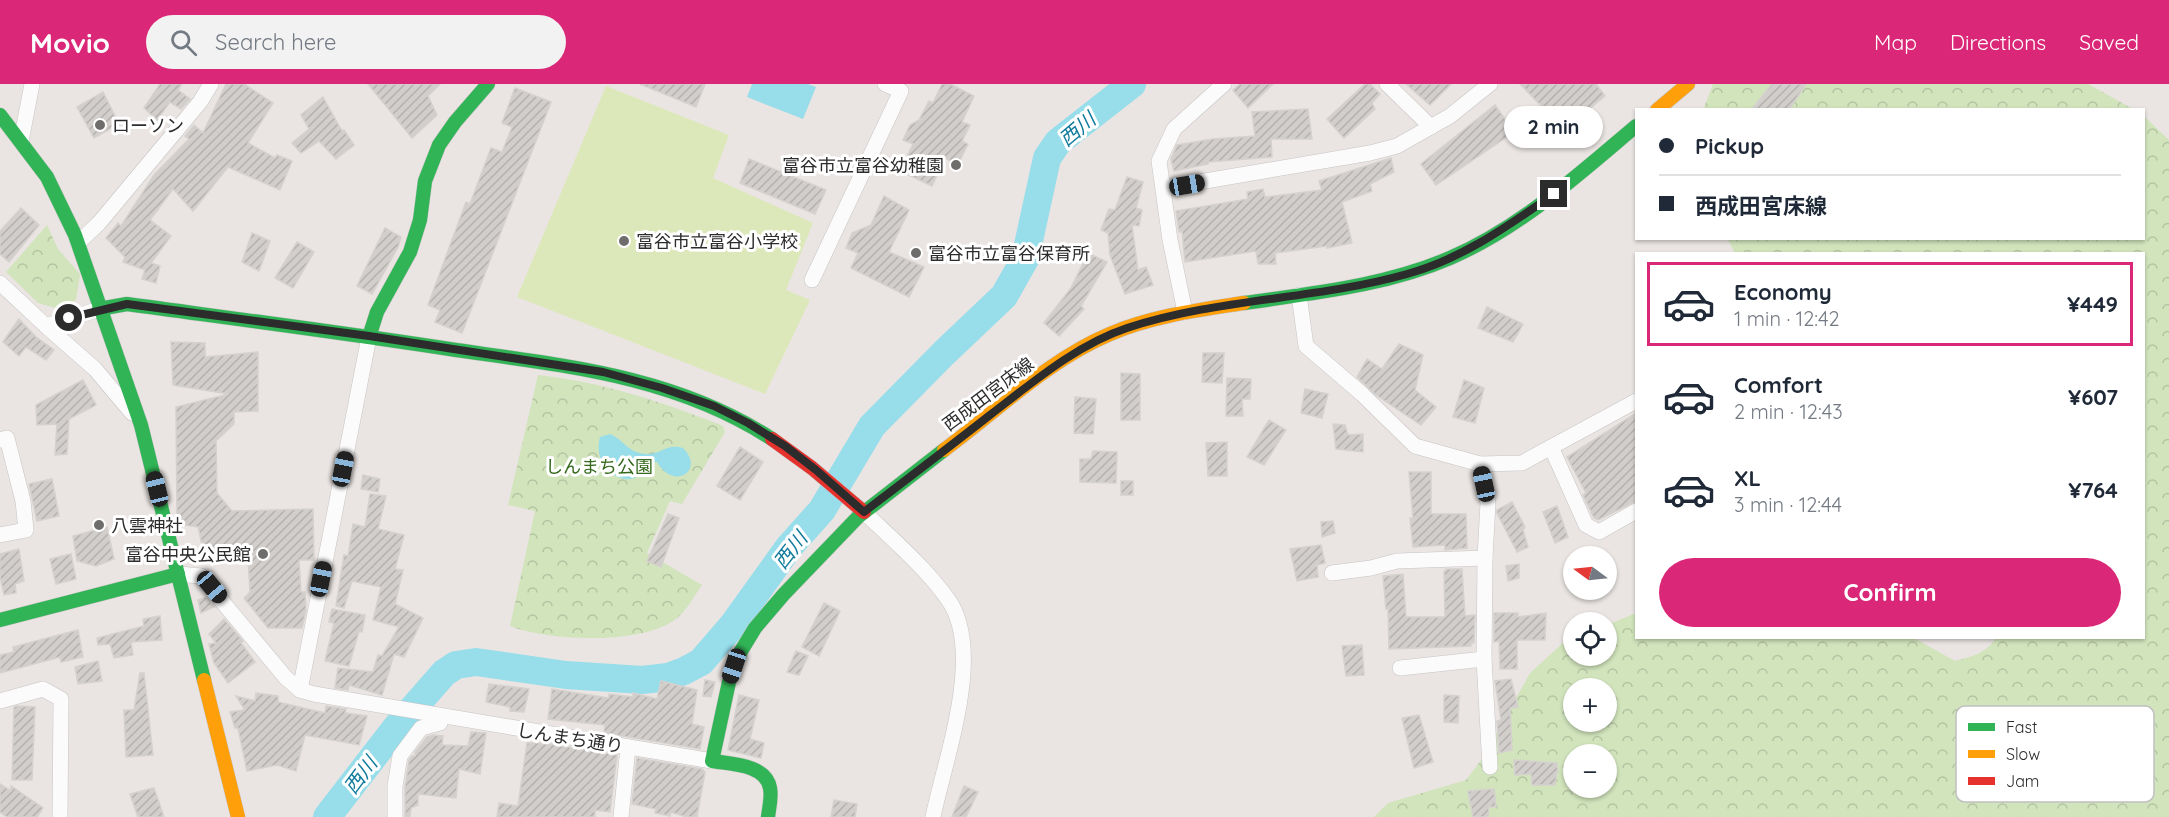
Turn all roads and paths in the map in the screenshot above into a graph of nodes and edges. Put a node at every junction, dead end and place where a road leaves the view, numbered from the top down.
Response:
1 (32, 84) edge
2 (211, 84) edge
3 (488, 84) edge
4 (885, 84) edge
5 (1224, 84) edge
6 (1387, 84) edge
7 (1490, 84) edge
8 (1688, 84) edge
9 (1659, 108) edge
10 (0, 115) edge
11 (1431, 127) junction
12 (1635, 127) edge
13 (21, 141) junction
14 (1164, 188) junction
15 (78, 243) junction
16 (812, 280) dead end
17 (0, 283) edge
18 (1299, 295) junction
19 (99, 309) junction
20 (1185, 312) junction
21 (46, 326) junction
22 (369, 336) junction
23 (1635, 402) edge
24 (141, 425) junction
25 (0, 440) edge
26 (1551, 447) junction
27 (1480, 464) junction
28 (864, 512) junction
29 (1635, 512) edge
30 (0, 535) edge
31 (1485, 558) junction
32 (1332, 573) dead end
33 (178, 574) junction
34 (0, 620) edge
35 (1484, 659) junction
36 (1400, 668) dead end
37 (300, 690) junction
38 (0, 701) edge
39 (435, 715) junction
40 (628, 747) junction
41 (712, 761) junction
42 (1490, 767) dead end
43 (60, 817) edge
44 (238, 817) edge
45 (395, 817) edge
46 (621, 817) edge
47 (768, 817) edge
48 (933, 817) edge

1 - 13 street
2 - 15 street
3 - 22 street
4 - 16 street
5 - 14 street
6 - 11 street
7 - 11 street
8 - 9 street
10 - 13 street
11 - 14 street
12 - 18 street, 西成田宮床線
13 - 15 street
14 - 20 street
15 - 19 street
17 - 21 street
18 - 20 street, 西成田宮床線
18 - 27 street
19 - 21 street
19 - 22 street
19 - 24 street
20 - 28 street, 西成田宮床線
21 - 24 street
22 - 28 street
22 - 37 street
23 - 26 street
24 - 33 street
25 - 30 street
26 - 27 street
26 - 29 street
27 - 31 street
28 - 41 street, 西成田宮床線
28 - 48 street
31 - 32 street
31 - 35 street
33 - 34 street
33 - 37 street
33 - 44 street
35 - 36 street
35 - 42 street
37 - 39 street, しんまち通り
38 - 43 street
39 - 40 street, しんまち通り
39 - 45 street
40 - 41 street, しんまち通り
40 - 46 street
41 - 47 street

